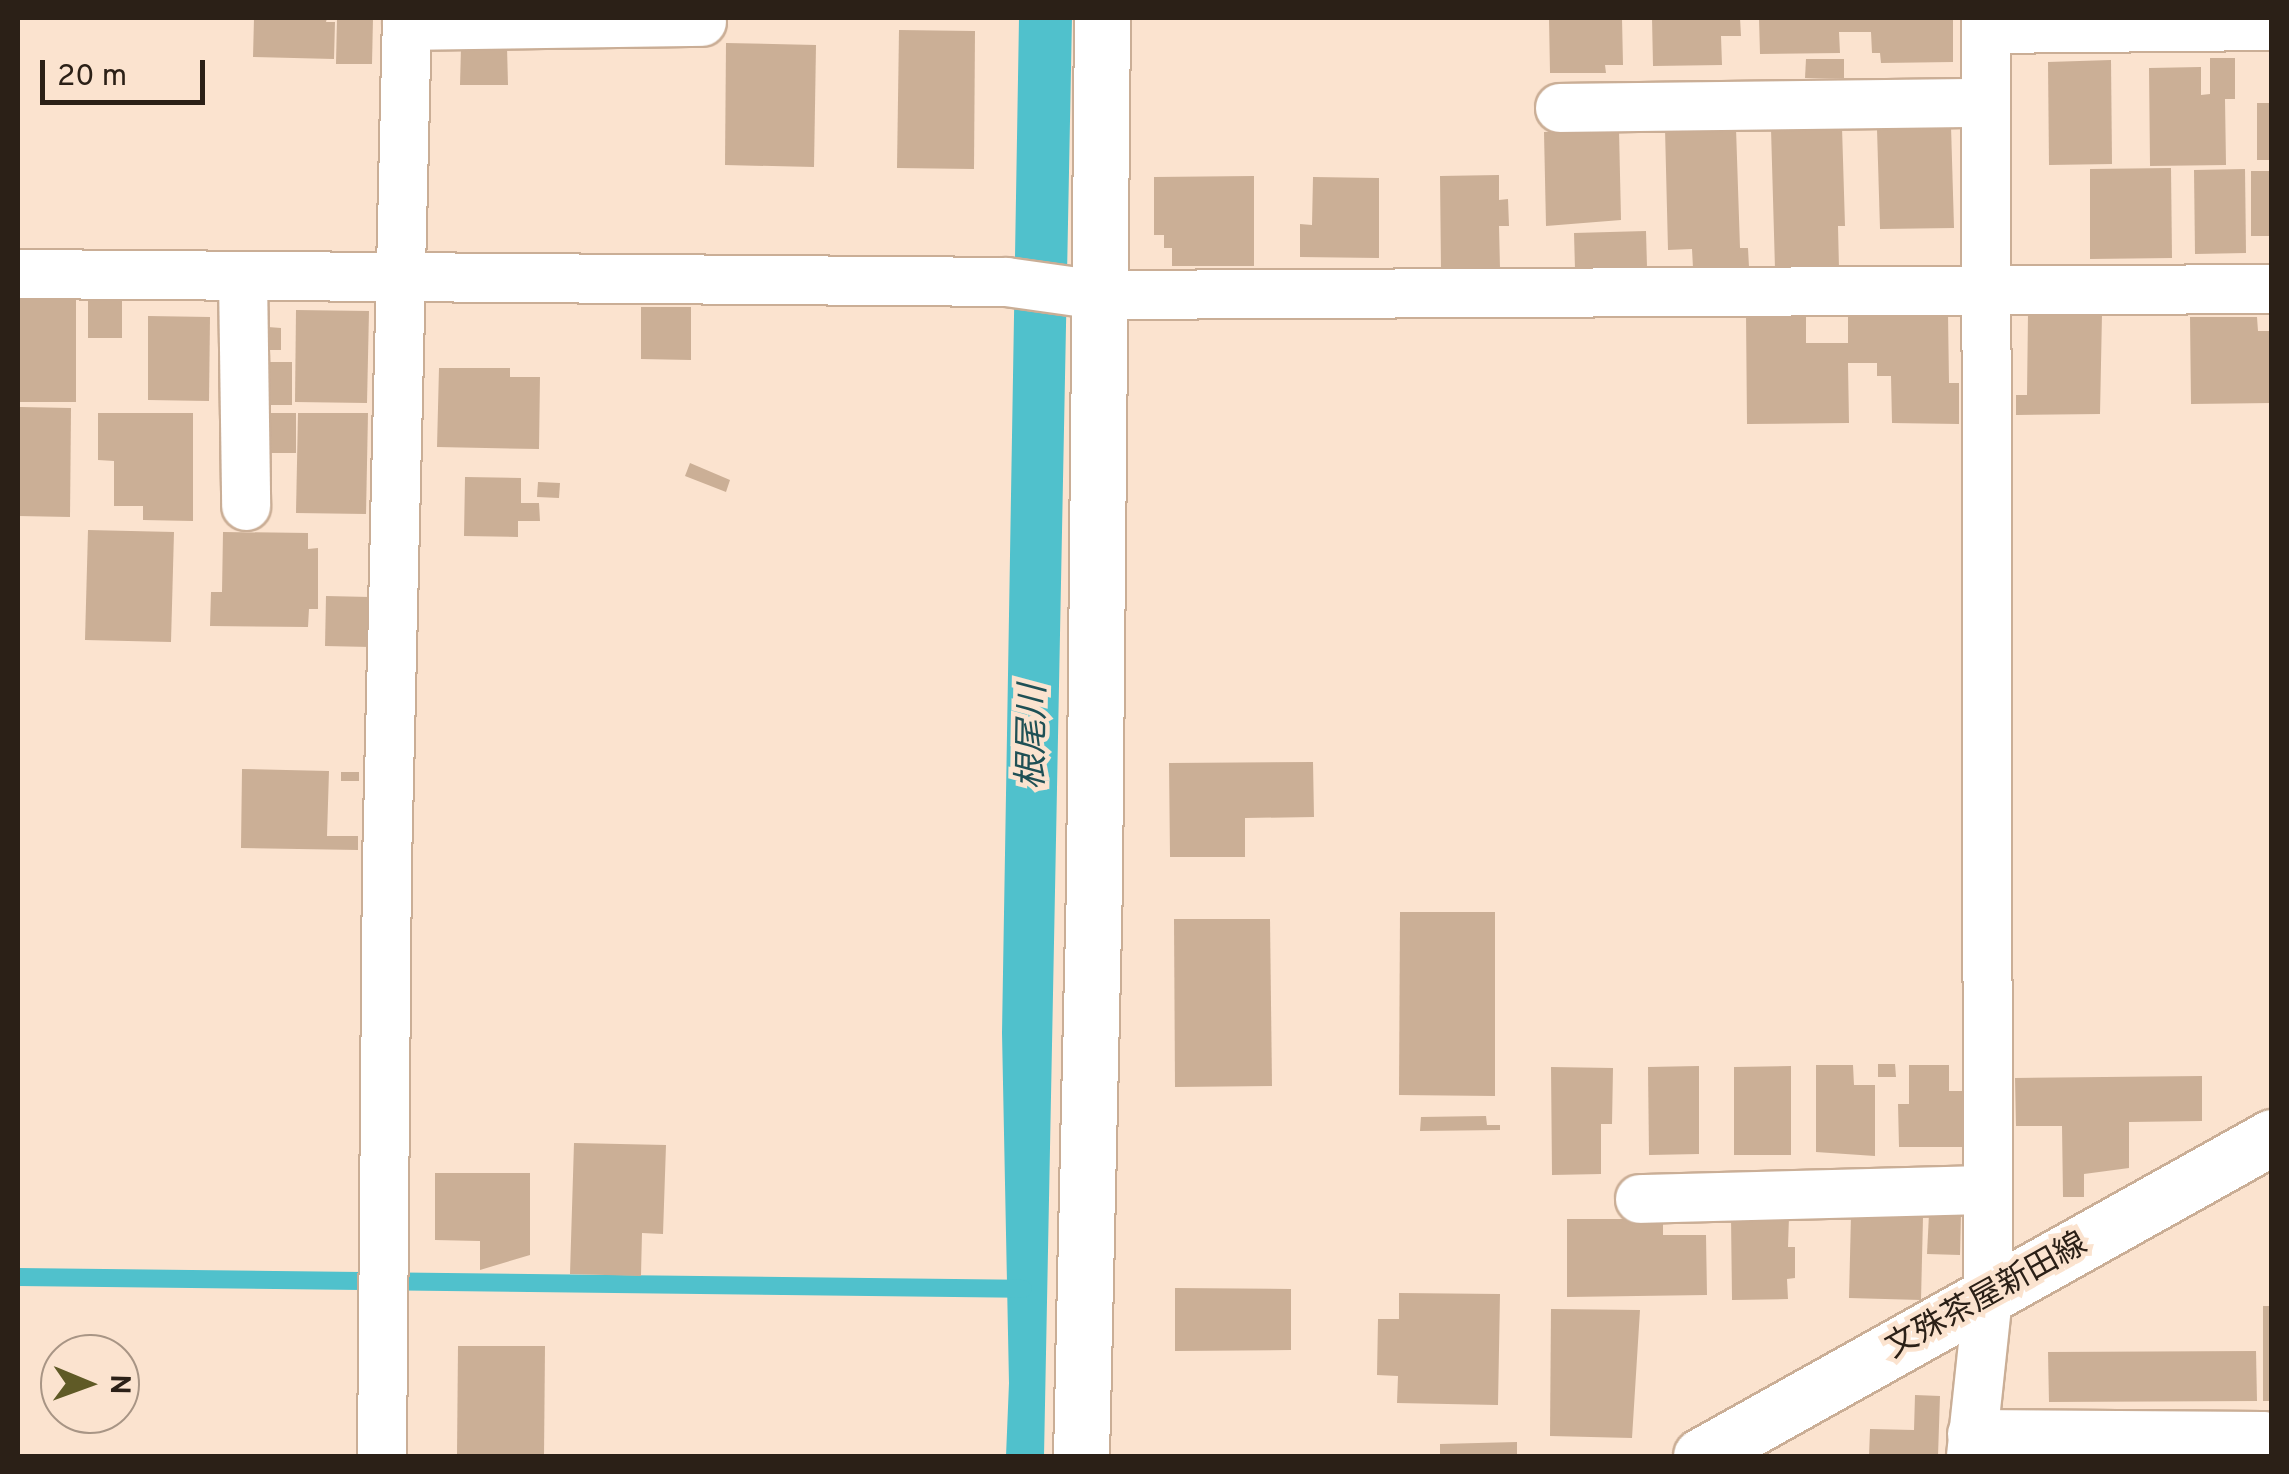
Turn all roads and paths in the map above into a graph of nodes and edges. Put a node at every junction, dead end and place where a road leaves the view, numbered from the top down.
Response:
1 (1102, 18) edge
2 (407, 22) edge
3 (702, 22) dead end
4 (1986, 23) edge
5 (2272, 26) edge
6 (1986, 103) junction
7 (1560, 108) dead end
8 (18, 274) edge
9 (243, 276) junction
10 (403, 278) junction
11 (2272, 288) edge
12 (1986, 291) junction
13 (1085, 293) junction
14 (246, 506) dead end
15 (2272, 1137) edge
16 (1988, 1190) junction
17 (1640, 1199) dead end
18 (1988, 1297) junction
19 (1971, 1446) edge
20 (382, 1456) edge
21 (1081, 1456) edge
22 (1701, 1456) edge
23 (2262, 1456) edge

1 - 13 street
2 - 3 street
2 - 10 street
4 - 5 street
4 - 6 street
6 - 7 street
6 - 12 street
8 - 9 street
9 - 10 street
9 - 14 street
10 - 13 street
10 - 20 street
11 - 12 street
12 - 13 street
12 - 16 street
13 - 21 street
15 - 18 street, 文殊茶屋新田線
16 - 17 street
16 - 18 street
18 - 19 street
18 - 22 street, 文殊茶屋新田線
19 - 23 street

